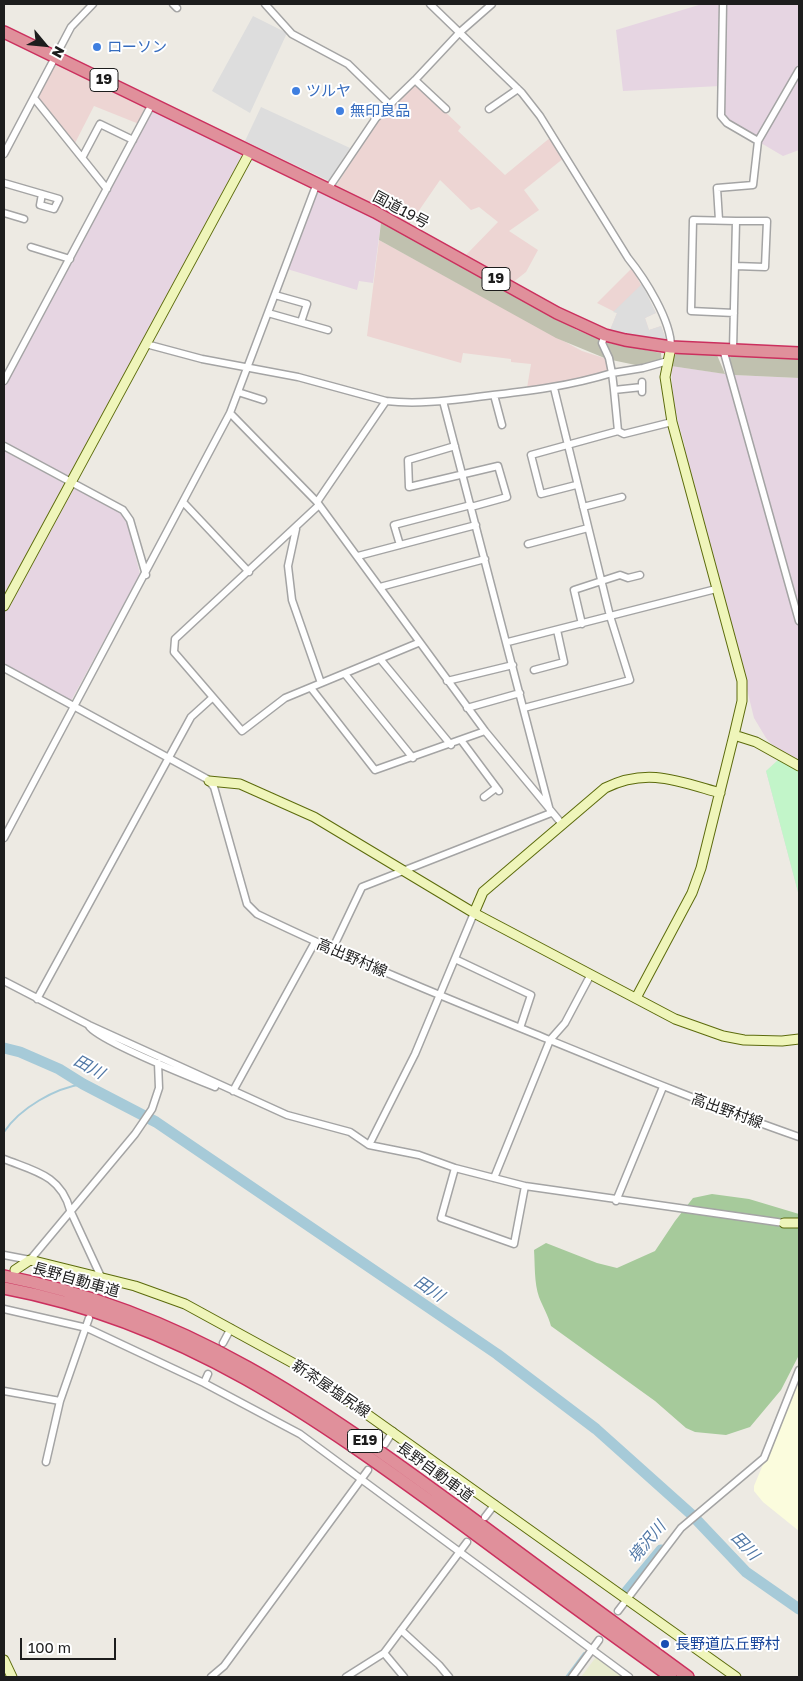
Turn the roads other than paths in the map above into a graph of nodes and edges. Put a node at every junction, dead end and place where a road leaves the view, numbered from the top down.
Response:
1 (265, 4) edge
2 (430, 4) edge
3 (492, 4) edge
4 (723, 4) edge
5 (91, 5) edge
6 (4, 32) edge
7 (460, 32) junction
8 (56, 55) junction
9 (799, 70) edge
10 (415, 80) junction
11 (518, 89) junction
12 (34, 98) junction
13 (152, 104) junction
14 (390, 104) junction
15 (446, 109) dead end
16 (488, 109) dead end
17 (133, 140) junction
18 (758, 141) junction
19 (250, 152) junction
20 (4, 154) edge
21 (82, 158) junction
22 (4, 183) edge
23 (317, 183) junction
24 (107, 189) junction
25 (328, 189) junction
26 (42, 194) dead end
27 (4, 213) edge
28 (24, 219) dead end
29 (719, 220) junction
30 (736, 221) junction
31 (31, 247) dead end
32 (70, 259) junction
33 (735, 266) junction
34 (274, 294) junction
35 (268, 313) junction
36 (734, 313) junction
37 (301, 322) junction
38 (328, 330) dead end
39 (605, 334) junction
40 (146, 344) junction
41 (671, 347) junction
42 (728, 350) junction
43 (799, 352) edge
44 (668, 361) junction
45 (248, 366) junction
46 (612, 372) junction
47 (4, 381) edge
48 (642, 387) dead end
49 (554, 388) junction
50 (614, 390) junction
51 (238, 392) junction
52 (494, 395) junction
53 (263, 400) dead end
54 (386, 401) junction
55 (444, 401) junction
56 (230, 414) junction
57 (672, 422) junction
58 (502, 425) dead end
59 (618, 431) junction
60 (566, 445) junction
61 (4, 446) edge
62 (456, 446) junction
63 (463, 475) junction
64 (71, 482) junction
65 (576, 485) junction
66 (622, 497) dead end
67 (184, 503) junction
68 (318, 504) junction
69 (471, 506) junction
70 (583, 507) junction
71 (476, 525) junction
72 (588, 528) junction
73 (296, 529) junction
74 (528, 544) dead end
75 (400, 545) junction
76 (358, 556) junction
77 (485, 559) junction
78 (249, 572) junction
79 (640, 574) dead end
80 (146, 575) junction
81 (601, 580) junction
82 (380, 587) junction
83 (716, 589) junction
84 (796, 599) edge
85 (4, 606) edge
86 (610, 616) junction
87 (799, 621) edge
88 (582, 624) junction
89 (557, 630) junction
90 (508, 642) junction
91 (418, 643) junction
92 (381, 660) junction
93 (513, 665) junction
94 (4, 668) edge
95 (534, 670) dead end
96 (345, 674) junction
97 (447, 681) junction
98 (321, 684) junction
99 (311, 688) junction
100 (520, 693) junction
101 (212, 698) junction
102 (73, 707) junction
103 (467, 708) junction
104 (524, 708) junction
105 (485, 731) junction
106 (734, 735) junction
107 (461, 740) junction
108 (450, 745) junction
109 (168, 758) junction
110 (413, 758) junction
111 (799, 766) edge
112 (209, 781) junction
113 (720, 793) junction
114 (484, 797) dead end
115 (551, 813) junction
116 (562, 824) junction
117 (4, 838) edge
118 (404, 871) junction
119 (474, 913) junction
120 (315, 942) junction
121 (332, 950) junction
122 (455, 959) junction
123 (590, 976) junction
124 (4, 981) edge
125 (439, 995) junction
126 (636, 998) junction
127 (37, 999) junction
128 (89, 1025) junction
129 (520, 1028) junction
130 (799, 1039) edge
131 (550, 1040) junction
132 (158, 1063) junction
133 (663, 1087) junction
134 (233, 1091) junction
135 (799, 1137) edge
136 (369, 1145) junction
137 (4, 1159) edge
138 (455, 1168) junction
139 (494, 1178) junction
140 (525, 1186) junction
141 (616, 1201) junction
142 (70, 1210) junction
143 (784, 1223) joint
144 (799, 1223) edge
145 (4, 1255) edge
146 (30, 1260) junction
147 (15, 1270) dead end
148 (4, 1276) edge
149 (102, 1279) junction
150 (4, 1288) edge
151 (99, 1289) dead end
152 (4, 1309) edge
153 (89, 1318) dead end
154 (87, 1328) junction
155 (231, 1328) junction
156 (223, 1343) dead end
157 (799, 1370) edge
158 (208, 1374) dead end
159 (204, 1382) junction
160 (4, 1391) edge
161 (60, 1402) junction
162 (393, 1431) junction
163 (386, 1444) dead end
164 (46, 1462) dead end
165 (368, 1470) dead end
166 (363, 1480) junction
167 (495, 1504) junction
168 (485, 1517) dead end
169 (467, 1542) dead end
170 (461, 1552) junction
171 (627, 1599) junction
172 (618, 1611) dead end
173 (401, 1630) junction
174 (599, 1640) dead end
175 (592, 1650) junction
176 (384, 1653) junction
177 (4, 1660) edge
178 (358, 1674) edge
179 (215, 1676) edge
180 (12, 1677) edge
181 (346, 1677) edge
182 (404, 1677) edge
183 (449, 1677) edge
184 (572, 1677) edge
185 (629, 1677) edge
186 (671, 1677) edge
187 (688, 1677) edge
188 (736, 1677) edge

1 - 14 street
2 - 7 street
3 - 7 street
4 - 18 street
5 - 8 street
6 - 8 highway, 国道19号 / 19
7 - 10 street
7 - 11 street
8 - 12 street
8 - 13 highway, 国道19号 / 19
9 - 18 street
10 - 14 street
10 - 15 street
11 - 16 street
11 - 41 street
12 - 20 street
12 - 21 street
13 - 17 street
13 - 19 highway, 国道19号 / 19
14 - 25 street
17 - 21 street
17 - 24 street
18 - 29 street
19 - 23 highway, 国道19号 / 19
19 - 40 street
21 - 24 street
22 - 26 street
23 - 25 highway, 国道19号 / 19
23 - 34 street
24 - 32 street
25 - 39 highway, 国道19号 / 19
27 - 28 street
29 - 30 street
29 - 36 street
30 - 33 street
30 - 33 street
31 - 32 street
32 - 47 street
33 - 36 street
34 - 35 street
34 - 37 street
35 - 37 street
35 - 45 street
36 - 42 street
37 - 38 street
39 - 41 highway, 国道19号 / 19
39 - 46 street
40 - 45 street
40 - 64 street
41 - 42 highway, 国道19号 / 19
41 - 44 street
42 - 43 highway, 国道19号 / 19
42 - 84 street
44 - 46 street
44 - 57 street
45 - 51 street
45 - 54 street
46 - 49 street
46 - 50 street
48 - 50 street
49 - 52 street
49 - 60 street
50 - 59 street
51 - 53 street
51 - 56 street
52 - 55 street
52 - 58 street
54 - 55 street
54 - 68 street
55 - 62 street
56 - 67 street
56 - 68 street
57 - 59 street
57 - 83 street
59 - 60 street
60 - 65 street
60 - 65 street
61 - 64 street
62 - 63 street
62 - 63 street
63 - 69 street
63 - 69 street
64 - 80 street
64 - 85 street
65 - 70 street
66 - 70 street
67 - 78 street
67 - 80 street
68 - 73 street
68 - 76 street
69 - 71 street
69 - 75 street
70 - 72 street
71 - 75 street
71 - 77 street
72 - 74 street
72 - 81 street
73 - 78 street
73 - 98 street
75 - 76 street
76 - 82 street
77 - 82 street
77 - 90 street
78 - 101 street
79 - 81 street
80 - 102 street
81 - 86 street
81 - 88 street
82 - 91 street
83 - 86 street
83 - 106 street
84 - 87 street
86 - 88 street
86 - 104 street
88 - 89 street
89 - 90 street
89 - 95 street
90 - 93 street
91 - 92 street
91 - 97 street
92 - 96 street
92 - 108 street
93 - 97 street
93 - 100 street
94 - 102 street
96 - 98 street
96 - 110 street
97 - 103 street
98 - 99 street
99 - 101 street
99 - 110 street
100 - 103 street
100 - 104 street
101 - 109 street
102 - 109 street
102 - 117 street
103 - 105 street
104 - 115 street
105 - 107 street
105 - 115 street
106 - 111 street
106 - 113 street
107 - 108 street
107 - 114 street
108 - 110 street
109 - 112 street
109 - 127 street
112 - 118 street
112 - 120 street, 高出野村線
113 - 116 street
113 - 126 street
115 - 116 street
115 - 118 street
116 - 119 street
118 - 119 street
118 - 121 street
119 - 122 street
119 - 123 street
120 - 121 street, 高出野村線
120 - 134 street
121 - 125 street, 高出野村線
122 - 125 street
122 - 129 street
123 - 126 street
123 - 131 street
124 - 127 street
125 - 129 street, 高出野村線
125 - 136 street
126 - 130 street
127 - 128 street
128 - 132 street
128 - 134 street
129 - 131 street, 高出野村線
131 - 133 street, 高出野村線
131 - 139 street
132 - 134 street
132 - 142 street
133 - 135 street, 高出野村線
133 - 141 street
134 - 136 street
136 - 138 street
137 - 142 street
138 - 139 street
138 - 140 street
139 - 140 street
140 - 141 street
141 - 143 street
142 - 146 street
142 - 149 street
143 - 144 street
145 - 146 street
146 - 147 street
146 - 149 street, 新茶屋塩尻線
148 - 187 highway, 長野自動車道 / E19
149 - 151 street
149 - 155 street, 新茶屋塩尻線
150 - 186 highway, 長野自動車道 / E19
152 - 154 street
153 - 154 street
154 - 159 street
154 - 161 street
155 - 156 street
155 - 162 street, 新茶屋塩尻線
157 - 171 street
158 - 159 street
159 - 166 street
160 - 161 street
161 - 164 street
162 - 163 street
162 - 167 street, 新茶屋塩尻線
165 - 166 street
166 - 170 street
166 - 179 street
167 - 168 street
167 - 171 street, 新茶屋塩尻線
169 - 170 street
170 - 173 street
170 - 175 street
171 - 172 street
171 - 188 street, 新茶屋塩尻線
173 - 176 street
173 - 183 street
174 - 175 street
175 - 184 street
175 - 185 street
176 - 178 street
176 - 182 street
177 - 180 street
178 - 181 street

